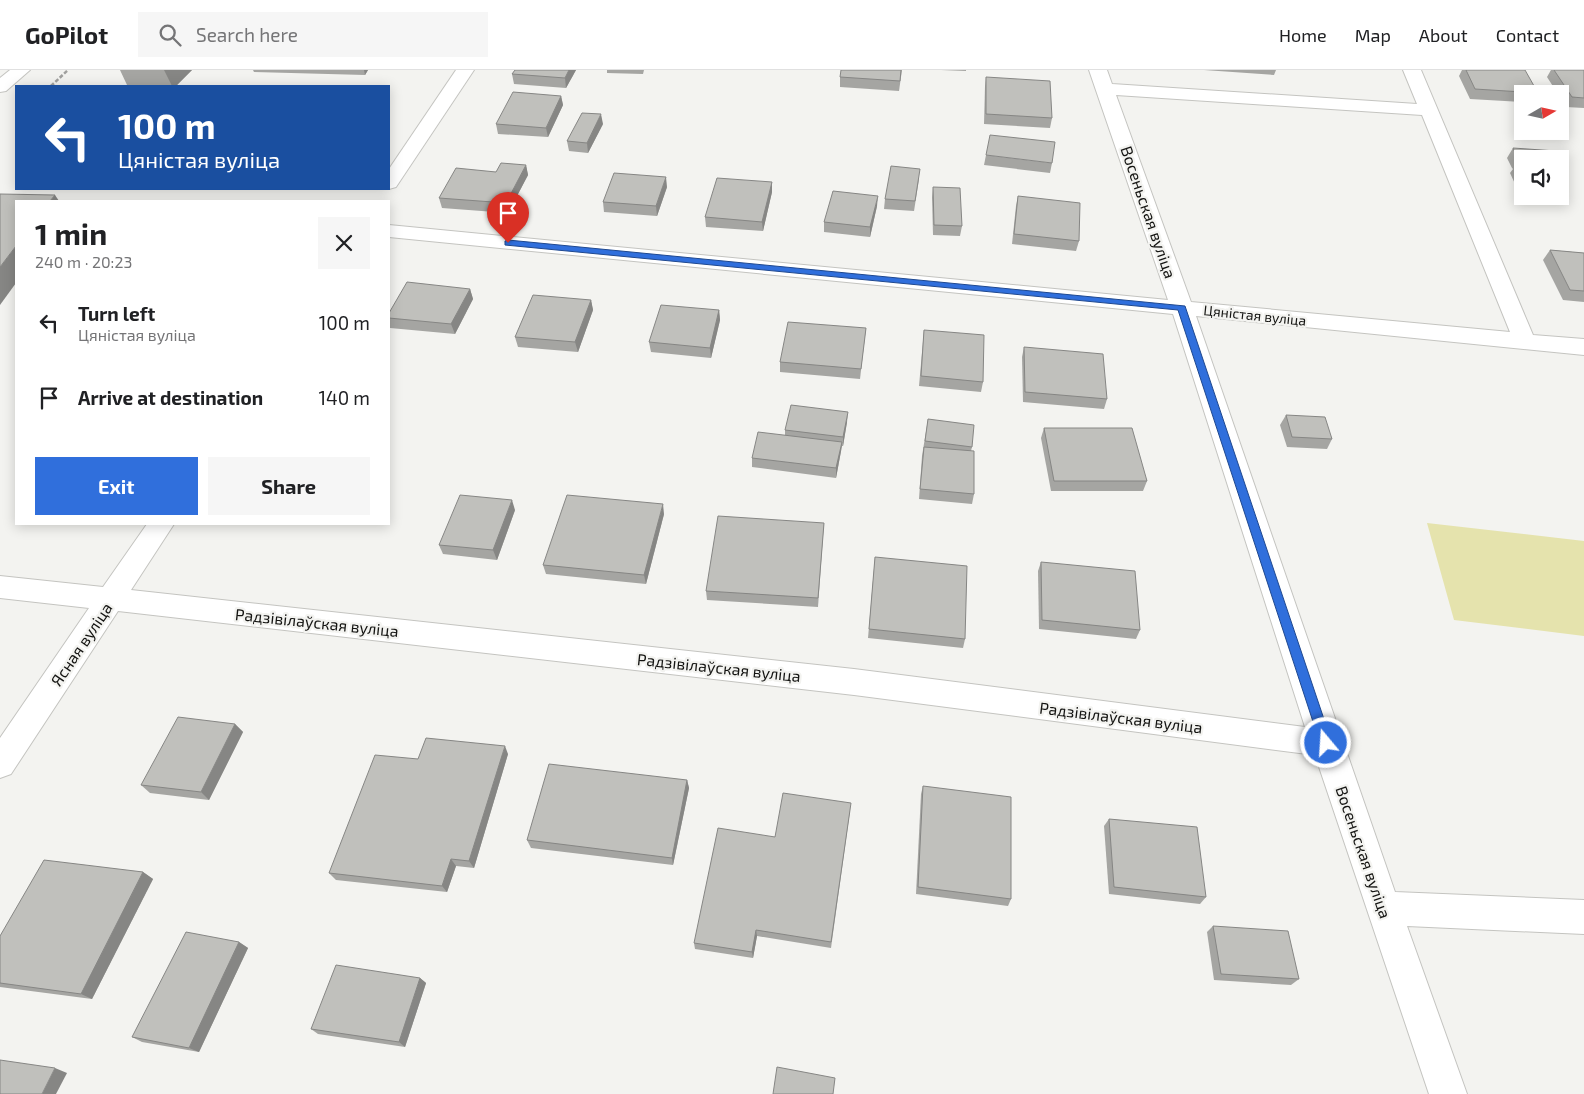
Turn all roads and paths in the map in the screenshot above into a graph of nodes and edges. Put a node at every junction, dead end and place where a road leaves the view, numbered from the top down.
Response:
1 (21, 70) edge
2 (68, 70) edge
3 (465, 70) edge
4 (1412, 70) edge
5 (1102, 79) edge
6 (52, 85) edge
7 (0, 86) edge
8 (1429, 110) junction
9 (390, 182) edge
10 (390, 231) edge
11 (1182, 308) junction
12 (1525, 342) junction
13 (1584, 347) edge
14 (160, 525) edge
15 (0, 587) edge
16 (111, 599) junction
17 (1326, 743) junction
18 (0, 764) edge
19 (1383, 908) junction
20 (1584, 917) edge
21 (1448, 1094) edge

1 - 7 street
2 - 6 path
3 - 9 street
4 - 8 street
5 - 8 street
5 - 11 street, Восеньская вуліца
8 - 12 street
10 - 11 street, Цяністая вуліца
11 - 12 street, Цяністая вуліца
11 - 17 street, Восеньская вуліца
12 - 13 street, Цяністая вуліца
14 - 16 street, Ясная вуліца
15 - 16 street, Радзівілаўская вуліца
16 - 17 street, Радзівілаўская вуліца
16 - 18 street, Ясная вуліца
17 - 19 street, Восеньская вуліца
19 - 20 street
19 - 21 street, Восеньская вуліца

